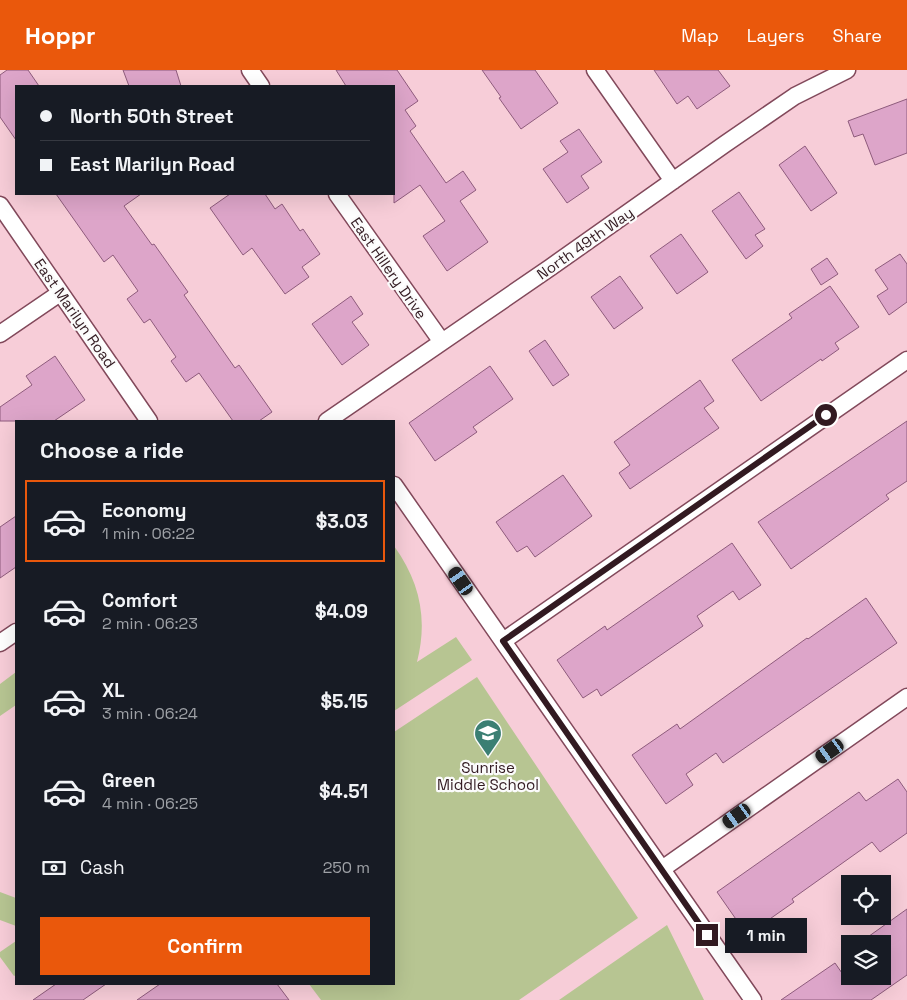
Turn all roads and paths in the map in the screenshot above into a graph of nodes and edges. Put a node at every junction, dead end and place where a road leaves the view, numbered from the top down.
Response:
1 (250, 70) edge
2 (594, 70) edge
3 (847, 70) edge
4 (260, 85) edge
5 (673, 181) junction
6 (338, 195) edge
7 (0, 205) edge
8 (60, 292) junction
9 (0, 334) edge
10 (442, 342) junction
11 (907, 360) edge
12 (346, 416) edge
13 (148, 420) edge
14 (332, 420) edge
15 (395, 486) edge
16 (15, 633) edge
17 (503, 641) junction
18 (0, 643) edge
19 (907, 697) edge
20 (662, 869) junction
21 (753, 1000) edge

1 - 4 street
2 - 5 street
3 - 5 street, North 49th Way
5 - 10 street, North 49th Way
6 - 10 street, East Hillery Drive
7 - 8 street, East Marilyn Road
8 - 9 street
8 - 13 street, East Marilyn Road
10 - 12 street, North 49th Way
11 - 17 street
12 - 14 street, North 49th Way
15 - 17 street
16 - 18 street
17 - 20 street
19 - 20 street
20 - 21 street

